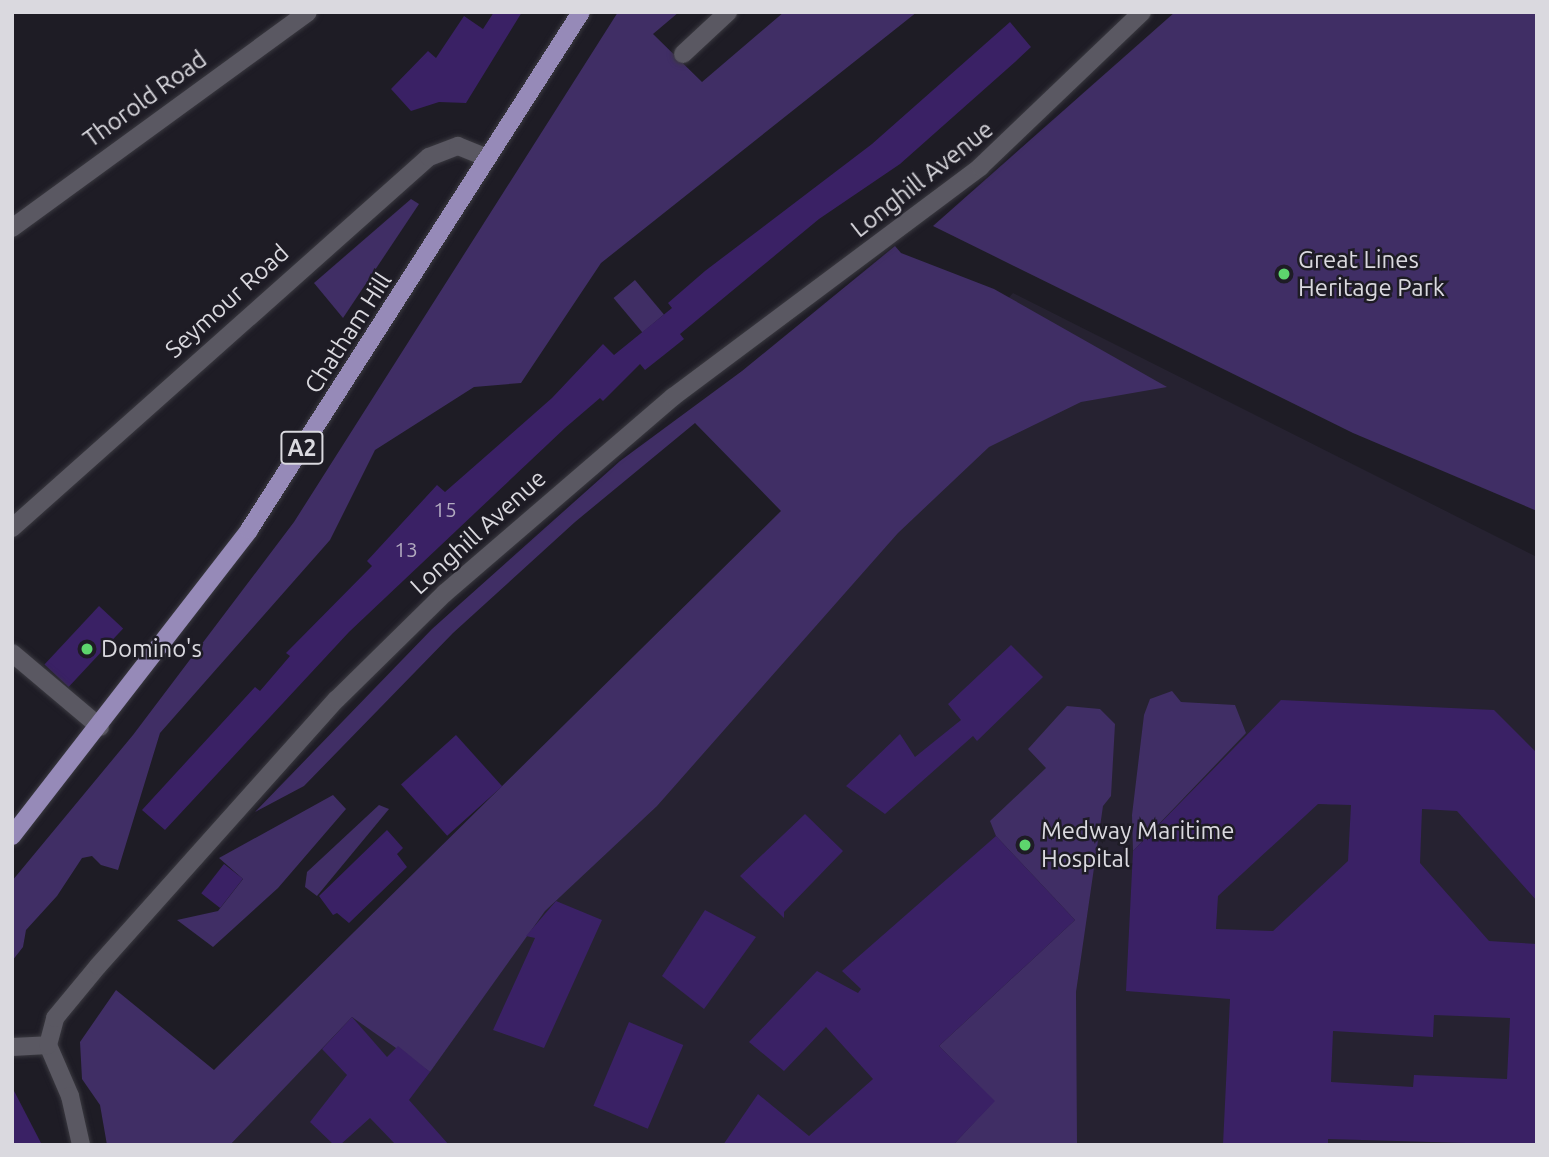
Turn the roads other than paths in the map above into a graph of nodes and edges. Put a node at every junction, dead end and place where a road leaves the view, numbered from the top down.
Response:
1 (308, 12) edge
2 (581, 12) edge
3 (728, 12) edge
4 (1142, 12) edge
5 (683, 54) dead end
6 (488, 158) junction
7 (12, 228) edge
8 (12, 528) edge
9 (12, 653) edge
10 (100, 727) junction
11 (12, 836) edge
12 (48, 1045) junction
13 (12, 1047) edge
14 (81, 1145) edge

1 - 7 street, Thorold Road
2 - 6 main road, Chatham Hill / A2
3 - 5 street
4 - 12 street, Longhill Avenue
6 - 8 street, Seymour Road
6 - 10 main road, Chatham Hill / A2
9 - 10 street
10 - 11 main road, Chatham Hill / A2
12 - 13 street
12 - 14 street

